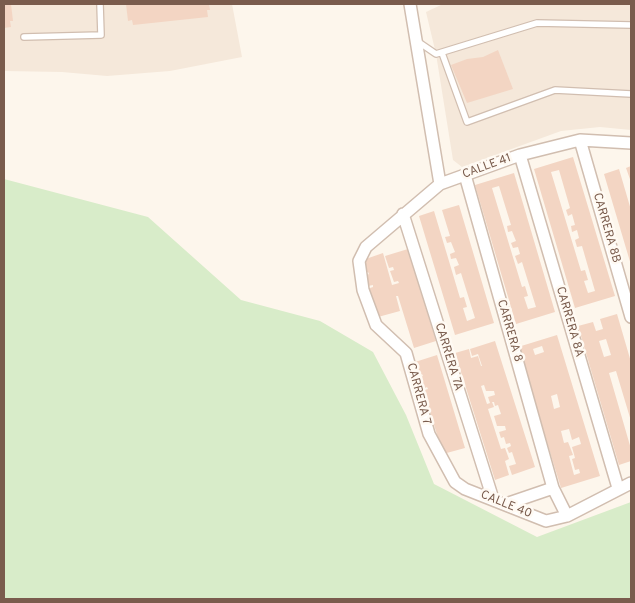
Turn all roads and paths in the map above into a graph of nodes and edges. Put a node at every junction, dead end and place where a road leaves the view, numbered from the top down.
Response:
1 (100, 4) edge
2 (410, 4) edge
3 (631, 25) edge
4 (24, 37) dead end
5 (417, 40) junction
6 (442, 53) junction
7 (631, 94) edge
8 (580, 140) junction
9 (631, 143) edge
10 (520, 155) junction
11 (465, 175) junction
12 (440, 184) junction
13 (403, 214) junction
14 (366, 247) joint
15 (631, 317) edge
16 (444, 464) joint
17 (631, 483) edge
18 (553, 488) junction
19 (618, 488) junction
20 (493, 499) junction
21 (506, 504) junction
22 (567, 516) junction

1 - 4 lane
2 - 5 street
3 - 6 lane
5 - 6 lane
5 - 12 street
6 - 7 lane
8 - 9 street, CALLE 41
8 - 10 street, CALLE 41
8 - 15 street, CARRERA 8B
10 - 11 street, CALLE 41
10 - 19 street, CARRERA 8A
11 - 12 street, CALLE 41
11 - 18 street, CARRERA 8
12 - 13 street, CALLE 41
13 - 14 street, CALLE 41
13 - 20 street, CARRERA 7A
14 - 16 street, CARRERA 7
16 - 20 street, CALLE 40
17 - 19 street, CALLE 40
18 - 21 street
18 - 22 street, CARRERA 8
19 - 22 street, CALLE 40
20 - 21 street, CALLE 40
21 - 22 street, CALLE 40

